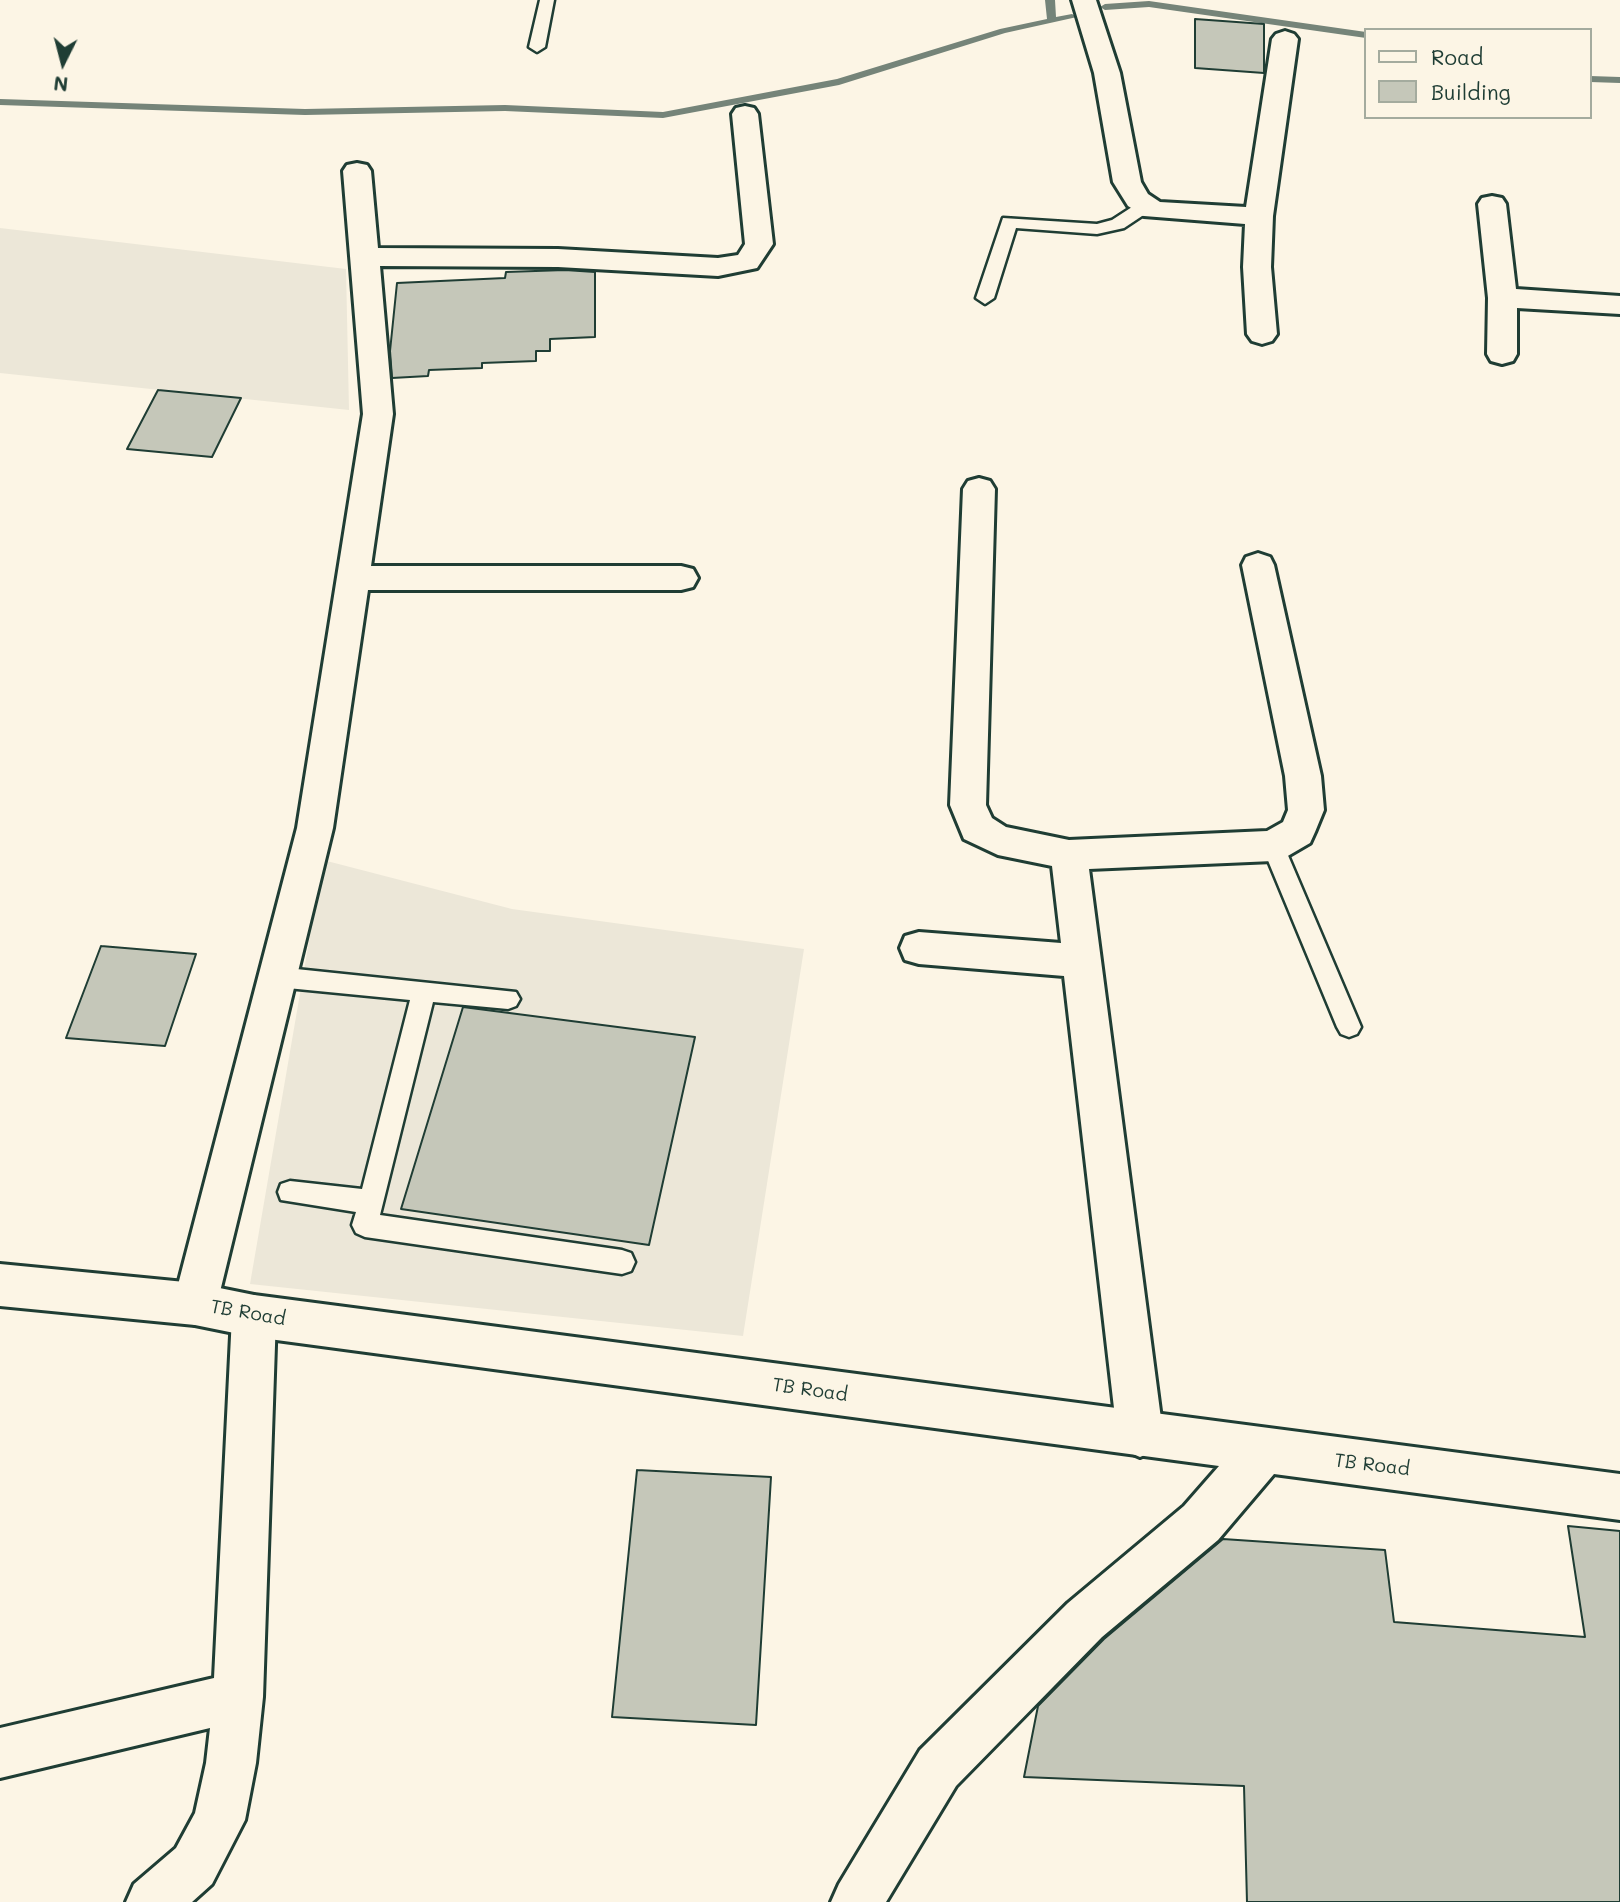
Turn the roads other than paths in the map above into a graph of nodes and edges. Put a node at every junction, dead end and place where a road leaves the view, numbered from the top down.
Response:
1 (547, 0) edge
2 (1084, 0) edge
3 (1284, 39) dead end
4 (537, 47) dead end
5 (745, 114) dead end
6 (357, 171) dead end
7 (1492, 204) dead end
8 (1154, 210) junction
9 (1259, 216) junction
10 (365, 257) junction
11 (985, 298) dead end
12 (1503, 298) junction
13 (1620, 305) edge
14 (1262, 334) dead end
15 (1502, 354) dead end
16 (979, 489) dead end
17 (1258, 565) dead end
18 (353, 578) junction
19 (681, 578) dead end
20 (1273, 846) junction
21 (1069, 855) junction
22 (919, 948) dead end
23 (1082, 961) junction
24 (277, 977) junction
25 (424, 992) junction
26 (508, 999) dead end
27 (1349, 1027) dead end
28 (290, 1192) dead end
29 (370, 1202) junction
30 (622, 1262) dead end
31 (0, 1284) edge
32 (195, 1304) junction
33 (254, 1316) junction
34 (1140, 1434) junction
35 (1264, 1451) junction
36 (1620, 1497) edge
37 (238, 1698) junction
38 (0, 1753) edge
39 (152, 1902) edge
40 (857, 1902) edge

1 - 4 lane
2 - 8 street
3 - 9 street
5 - 10 street
6 - 10 street
7 - 12 street
8 - 9 street
8 - 11 lane
9 - 14 street
10 - 18 street
12 - 13 street
12 - 15 street
16 - 21 street
17 - 20 street
18 - 19 street
18 - 24 street
20 - 21 street
20 - 27 lane
21 - 23 street
22 - 23 street
23 - 34 street
24 - 25 lane
24 - 32 street
25 - 26 lane
25 - 29 lane
28 - 29 lane
29 - 30 lane
31 - 32 street, TB Road
32 - 33 street, TB Road
33 - 34 street, TB Road
33 - 37 street
34 - 35 street, TB Road
35 - 36 street, TB Road
35 - 40 street
37 - 38 street
37 - 39 street

